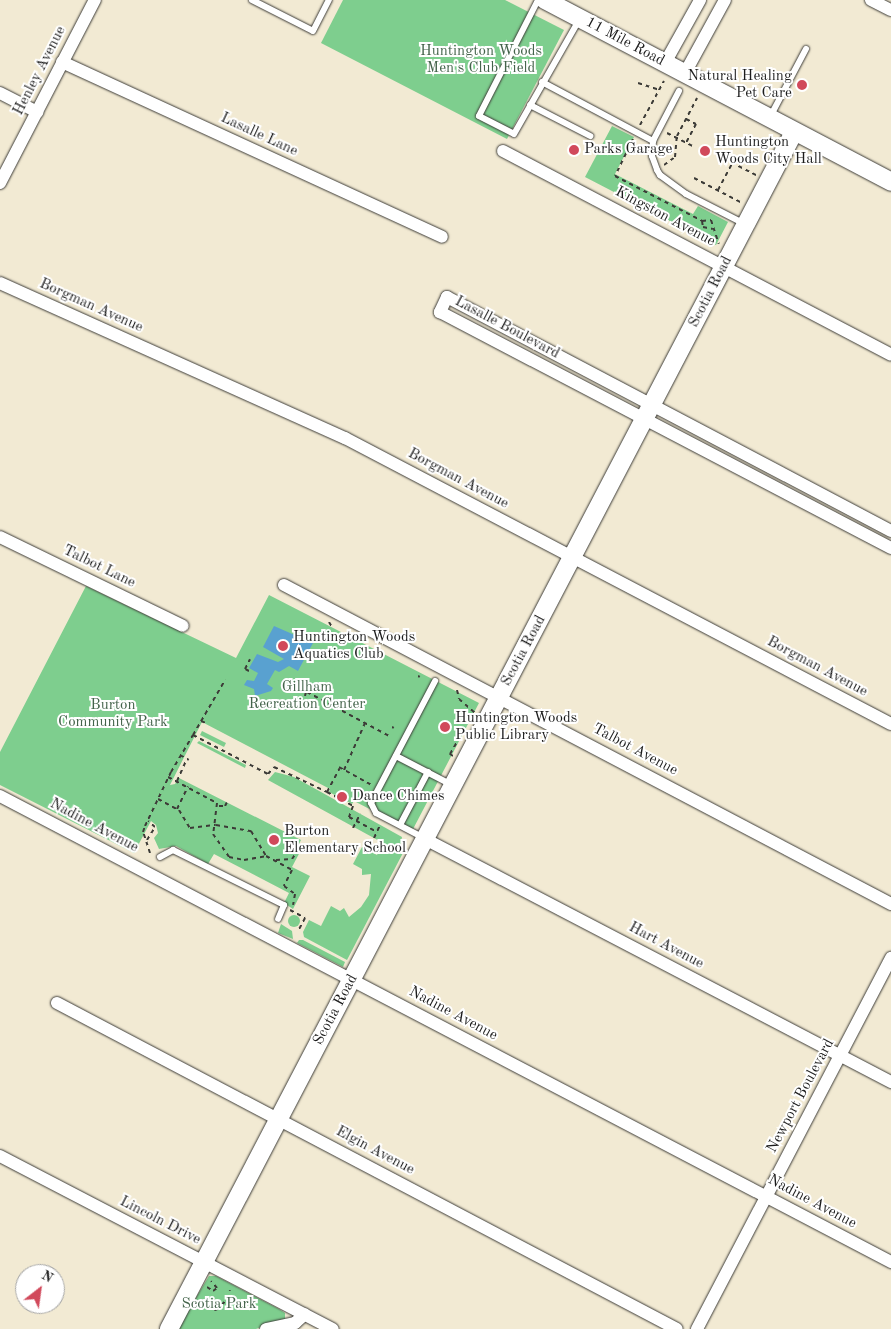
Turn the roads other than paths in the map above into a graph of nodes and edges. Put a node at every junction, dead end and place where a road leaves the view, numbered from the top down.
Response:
1 (95, 0) edge
2 (252, 0) edge
3 (328, 0) edge
4 (538, 0) edge
5 (545, 0) edge
6 (700, 0) edge
7 (725, 0) edge
8 (871, 0) edge
9 (891, 10) edge
10 (580, 18) junction
11 (806, 49) dead end
12 (62, 62) junction
13 (665, 72) junction
14 (685, 73) junction
15 (542, 82) junction
16 (679, 91) dead end
17 (0, 93) edge
18 (530, 105) junction
19 (37, 112) junction
20 (770, 118) junction
21 (794, 132) junction
22 (590, 136) dead end
23 (653, 141) junction
24 (503, 151) dead end
25 (891, 182) edge
26 (0, 183) edge
27 (746, 225) junction
28 (442, 237) dead end
29 (724, 266) junction
30 (0, 283) edge
31 (891, 355) edge
32 (648, 412) junction
33 (793, 480) junction
34 (786, 493) junction
35 (891, 531) edge
36 (0, 537) edge
37 (891, 548) edge
38 (573, 558) junction
39 (284, 585) dead end
40 (183, 626) dead end
41 (435, 681) dead end
42 (499, 697) junction
43 (891, 724) edge
44 (396, 756) junction
45 (428, 772) junction
46 (453, 786) junction
47 (0, 796) edge
48 (400, 825) junction
49 (425, 839) junction
50 (160, 857) dead end
51 (891, 904) edge
52 (278, 919) dead end
53 (891, 958) edge
54 (352, 979) junction
55 (58, 1003) dead end
56 (841, 1056) junction
57 (891, 1082) edge
58 (278, 1120) junction
59 (0, 1156) edge
60 (767, 1196) junction
61 (204, 1262) junction
62 (891, 1262) edge
63 (306, 1314) junction
64 (168, 1329) edge
65 (266, 1329) edge
66 (333, 1329) edge
67 (677, 1329) edge
68 (697, 1329) edge

1 - 12 street, Henley Avenue
2 - 3 lane
4 - 18 lane
5 - 10 street, 11 Mile Road
6 - 13 street
7 - 14 street
8 - 9 street
10 - 13 street, 11 Mile Road
10 - 15 lane
11 - 20 lane
12 - 19 street, Henley Avenue
12 - 28 street, Lasalle Lane
13 - 14 street, 11 Mile Road
14 - 20 street, 11 Mile Road
15 - 18 lane
15 - 23 lane
16 - 23 lane
17 - 19 street
18 - 22 lane
19 - 26 street, Henley Avenue
20 - 21 street, 11 Mile Road
21 - 25 street, 11 Mile Road
21 - 27 street, Scotia Road
23 - 27 lane
24 - 29 street, Kingston Avenue
27 - 29 street, Scotia Road
29 - 31 street, Kingston Avenue
29 - 32 street, Scotia Road
30 - 38 street, Borgman Avenue
32 - 32 street, Lasalle Boulevard
32 - 33 street, Lasalle Boulevard
32 - 34 street, Lasalle Boulevard
32 - 38 street, Scotia Road
33 - 34 street
33 - 35 street, Lasalle Boulevard
34 - 37 street, Lasalle Boulevard
36 - 40 street, Talbot Lane
38 - 42 street, Scotia Road
38 - 43 street, Borgman Avenue
39 - 42 street, Talbot Avenue
41 - 44 lane
42 - 46 street, Scotia Road
42 - 51 street, Talbot Avenue
44 - 45 lane
44 - 48 lane
45 - 46 lane
45 - 48 lane
46 - 49 street, Scotia Road
47 - 54 street, Nadine Avenue
48 - 49 lane
49 - 54 street, Scotia Road
49 - 56 street, Hart Avenue
50 - 52 lane
53 - 56 street, Newport Boulevard
54 - 58 street, Scotia Road
54 - 60 street, Nadine Avenue
55 - 58 street, Elgin Avenue
56 - 57 street, Hart Avenue
56 - 60 street, Newport Boulevard
58 - 61 street, Scotia Road
58 - 67 street, Elgin Avenue
59 - 61 street, Lincoln Drive
60 - 62 street, Nadine Avenue
60 - 68 street, Newport Boulevard
61 - 63 street, Lincoln Drive
61 - 64 street, Scotia Road
63 - 65 street
63 - 66 street, Lincoln Drive

